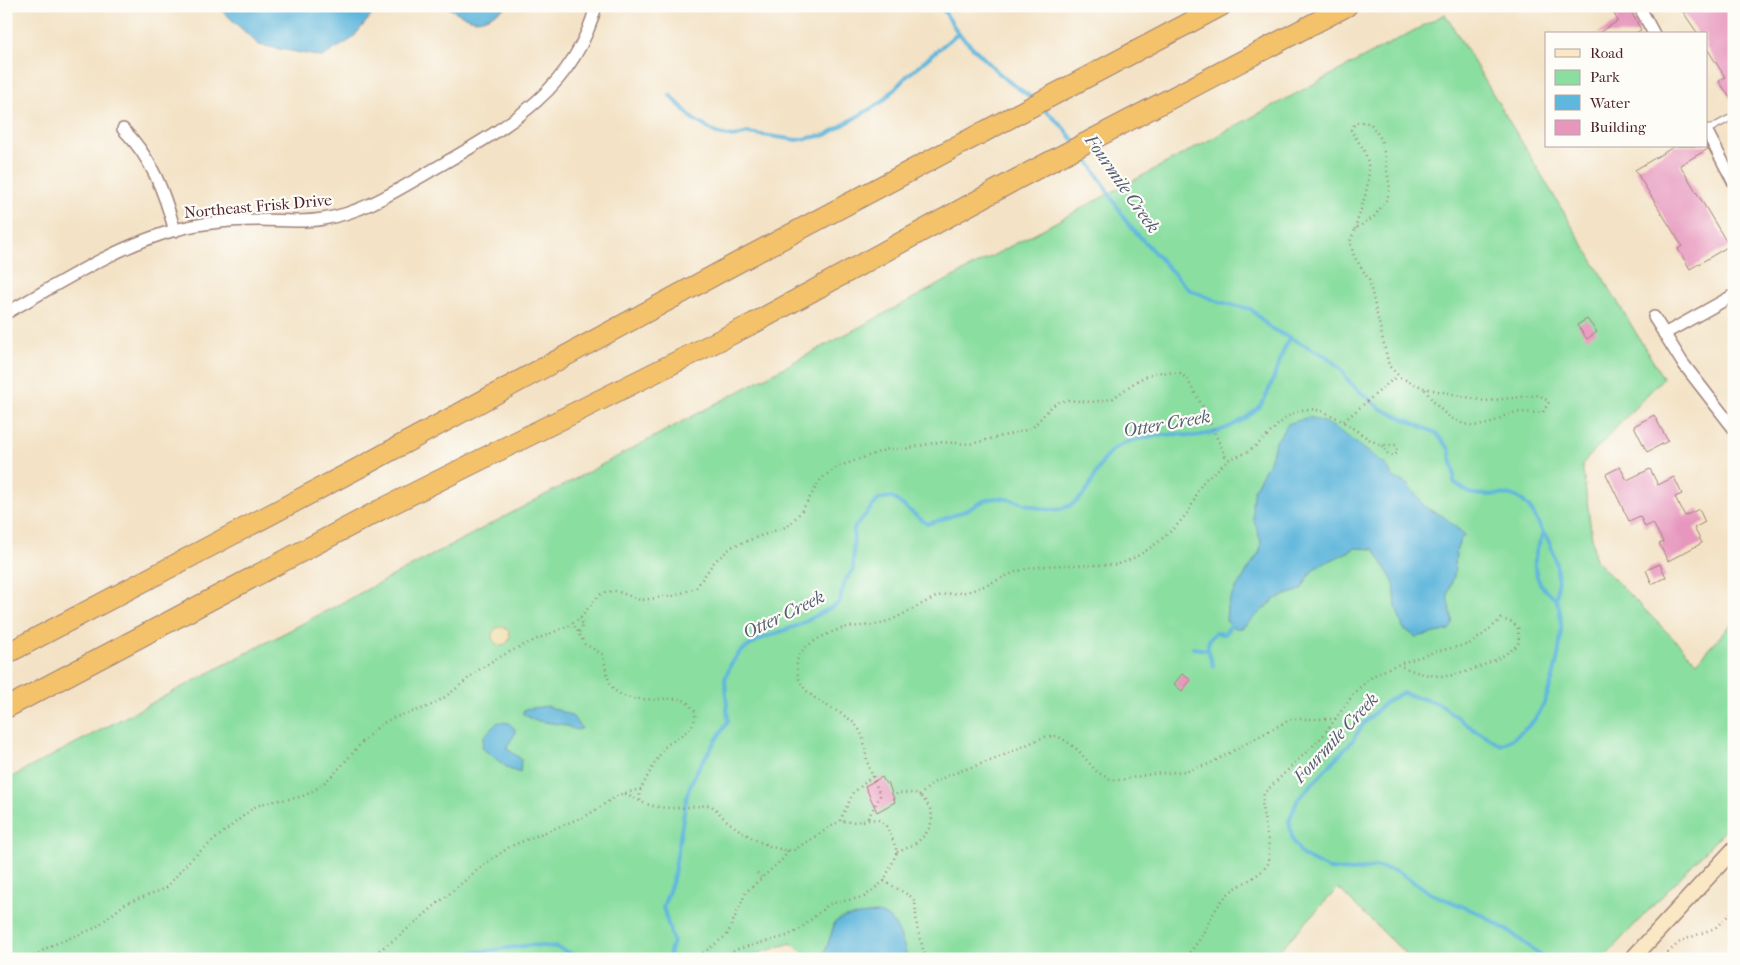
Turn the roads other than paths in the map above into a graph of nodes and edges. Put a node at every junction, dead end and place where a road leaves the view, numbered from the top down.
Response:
1 (596, 6) edge
2 (1221, 6) edge
3 (1347, 6) edge
4 (1639, 6) edge
5 (1653, 32) edge
6 (1734, 116) edge
7 (123, 129) dead end
8 (1708, 129) edge
9 (1708, 133) edge
10 (1731, 170) edge
11 (1734, 184) edge
12 (175, 231) junction
13 (1734, 295) edge
14 (6, 313) edge
15 (1654, 317) dead end
16 (1664, 334) junction
17 (1734, 429) edge
18 (6, 654) edge
19 (6, 708) edge
20 (1734, 849) edge
21 (1632, 959) edge

1 - 12 street, Northeast Frisk Drive
2 - 18 highway
3 - 19 highway
4 - 5 street
6 - 8 lane
7 - 12 street
9 - 10 street
10 - 11 street
12 - 14 street, Northeast Frisk Drive
13 - 16 street
15 - 16 street
16 - 17 street
20 - 21 main road

